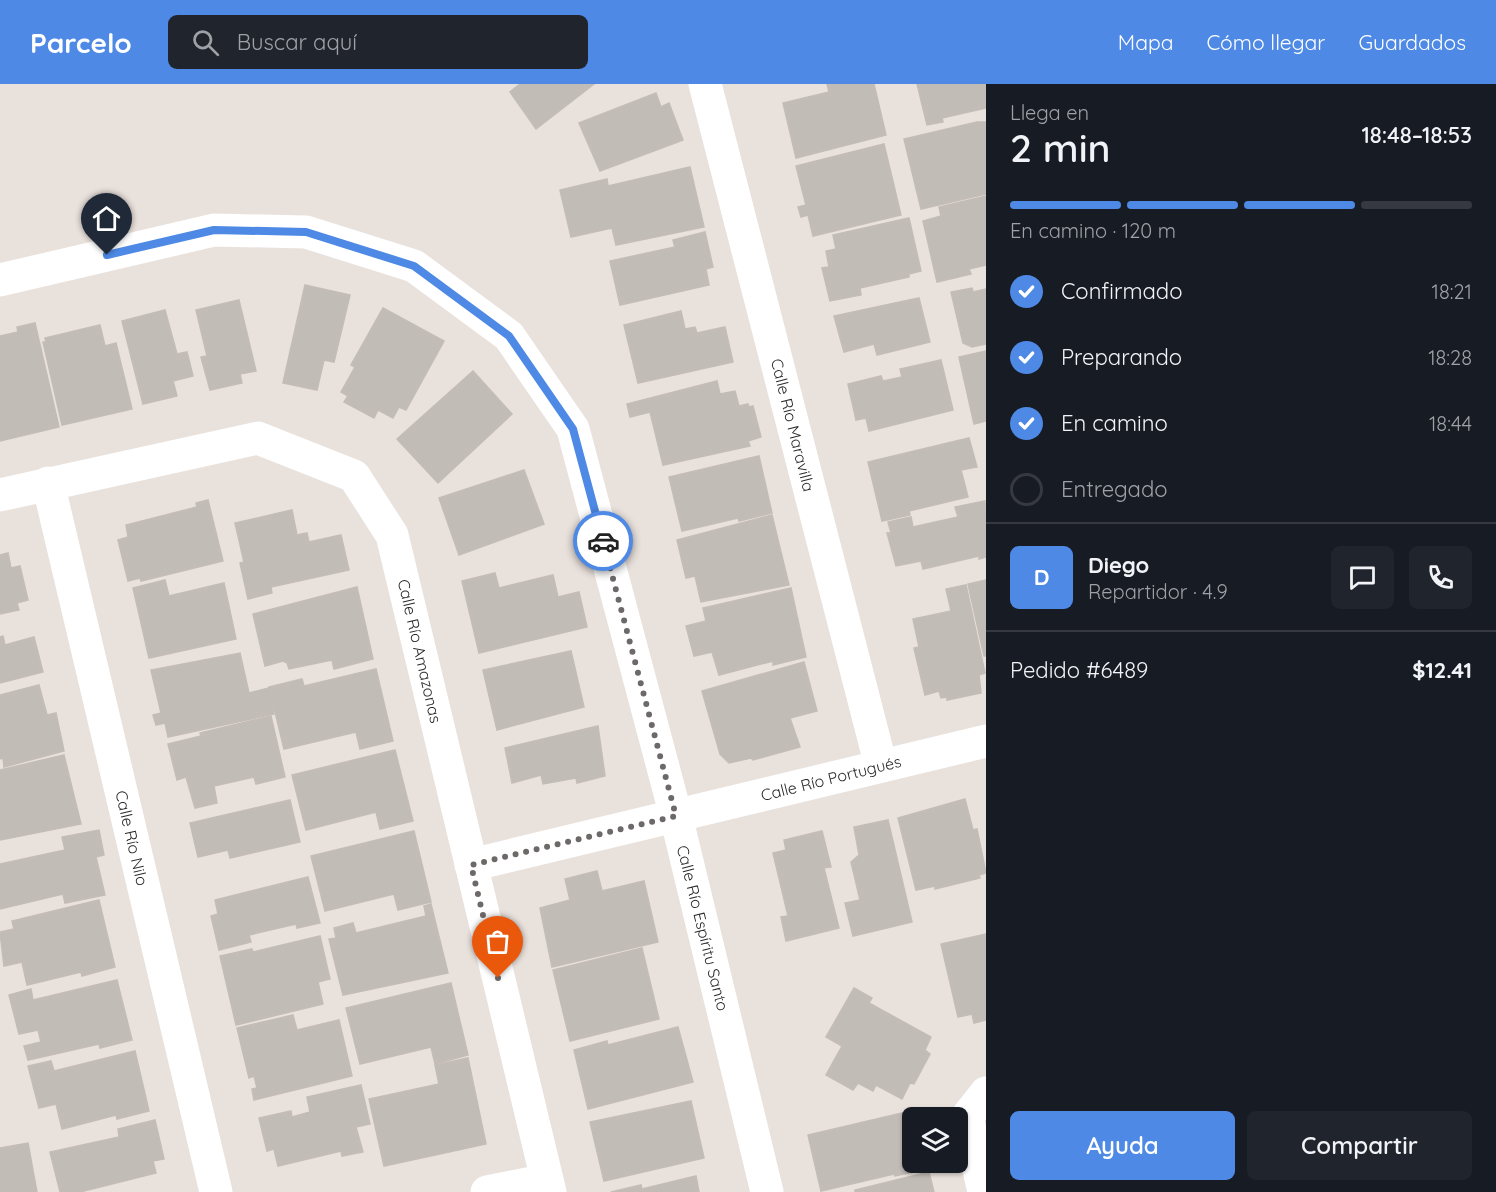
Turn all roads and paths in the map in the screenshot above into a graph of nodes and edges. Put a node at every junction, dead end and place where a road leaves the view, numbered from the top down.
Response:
1 (705, 84) edge
2 (0, 280) edge
3 (48, 483) junction
4 (0, 495) edge
5 (986, 741) edge
6 (881, 766) junction
7 (676, 816) junction
8 (471, 865) junction
9 (986, 1093) edge
10 (549, 1186) edge
11 (216, 1192) edge
12 (487, 1192) edge
13 (767, 1192) edge
14 (984, 1192) edge

1 - 6 street, Calle Río Maravilla
2 - 7 street, Calle Río Espíritu Santo
3 - 4 street, Calle Río Amazonas
3 - 8 street, Calle Río Amazonas
3 - 11 street, Calle Río Nilo
5 - 6 street, Calle Río Portugués
6 - 7 street, Calle Río Portugués
7 - 8 street, Calle Río Portugués
7 - 13 street, Calle Río Espíritu Santo
8 - 10 street, Calle Río Amazonas
9 - 14 street
10 - 12 street

